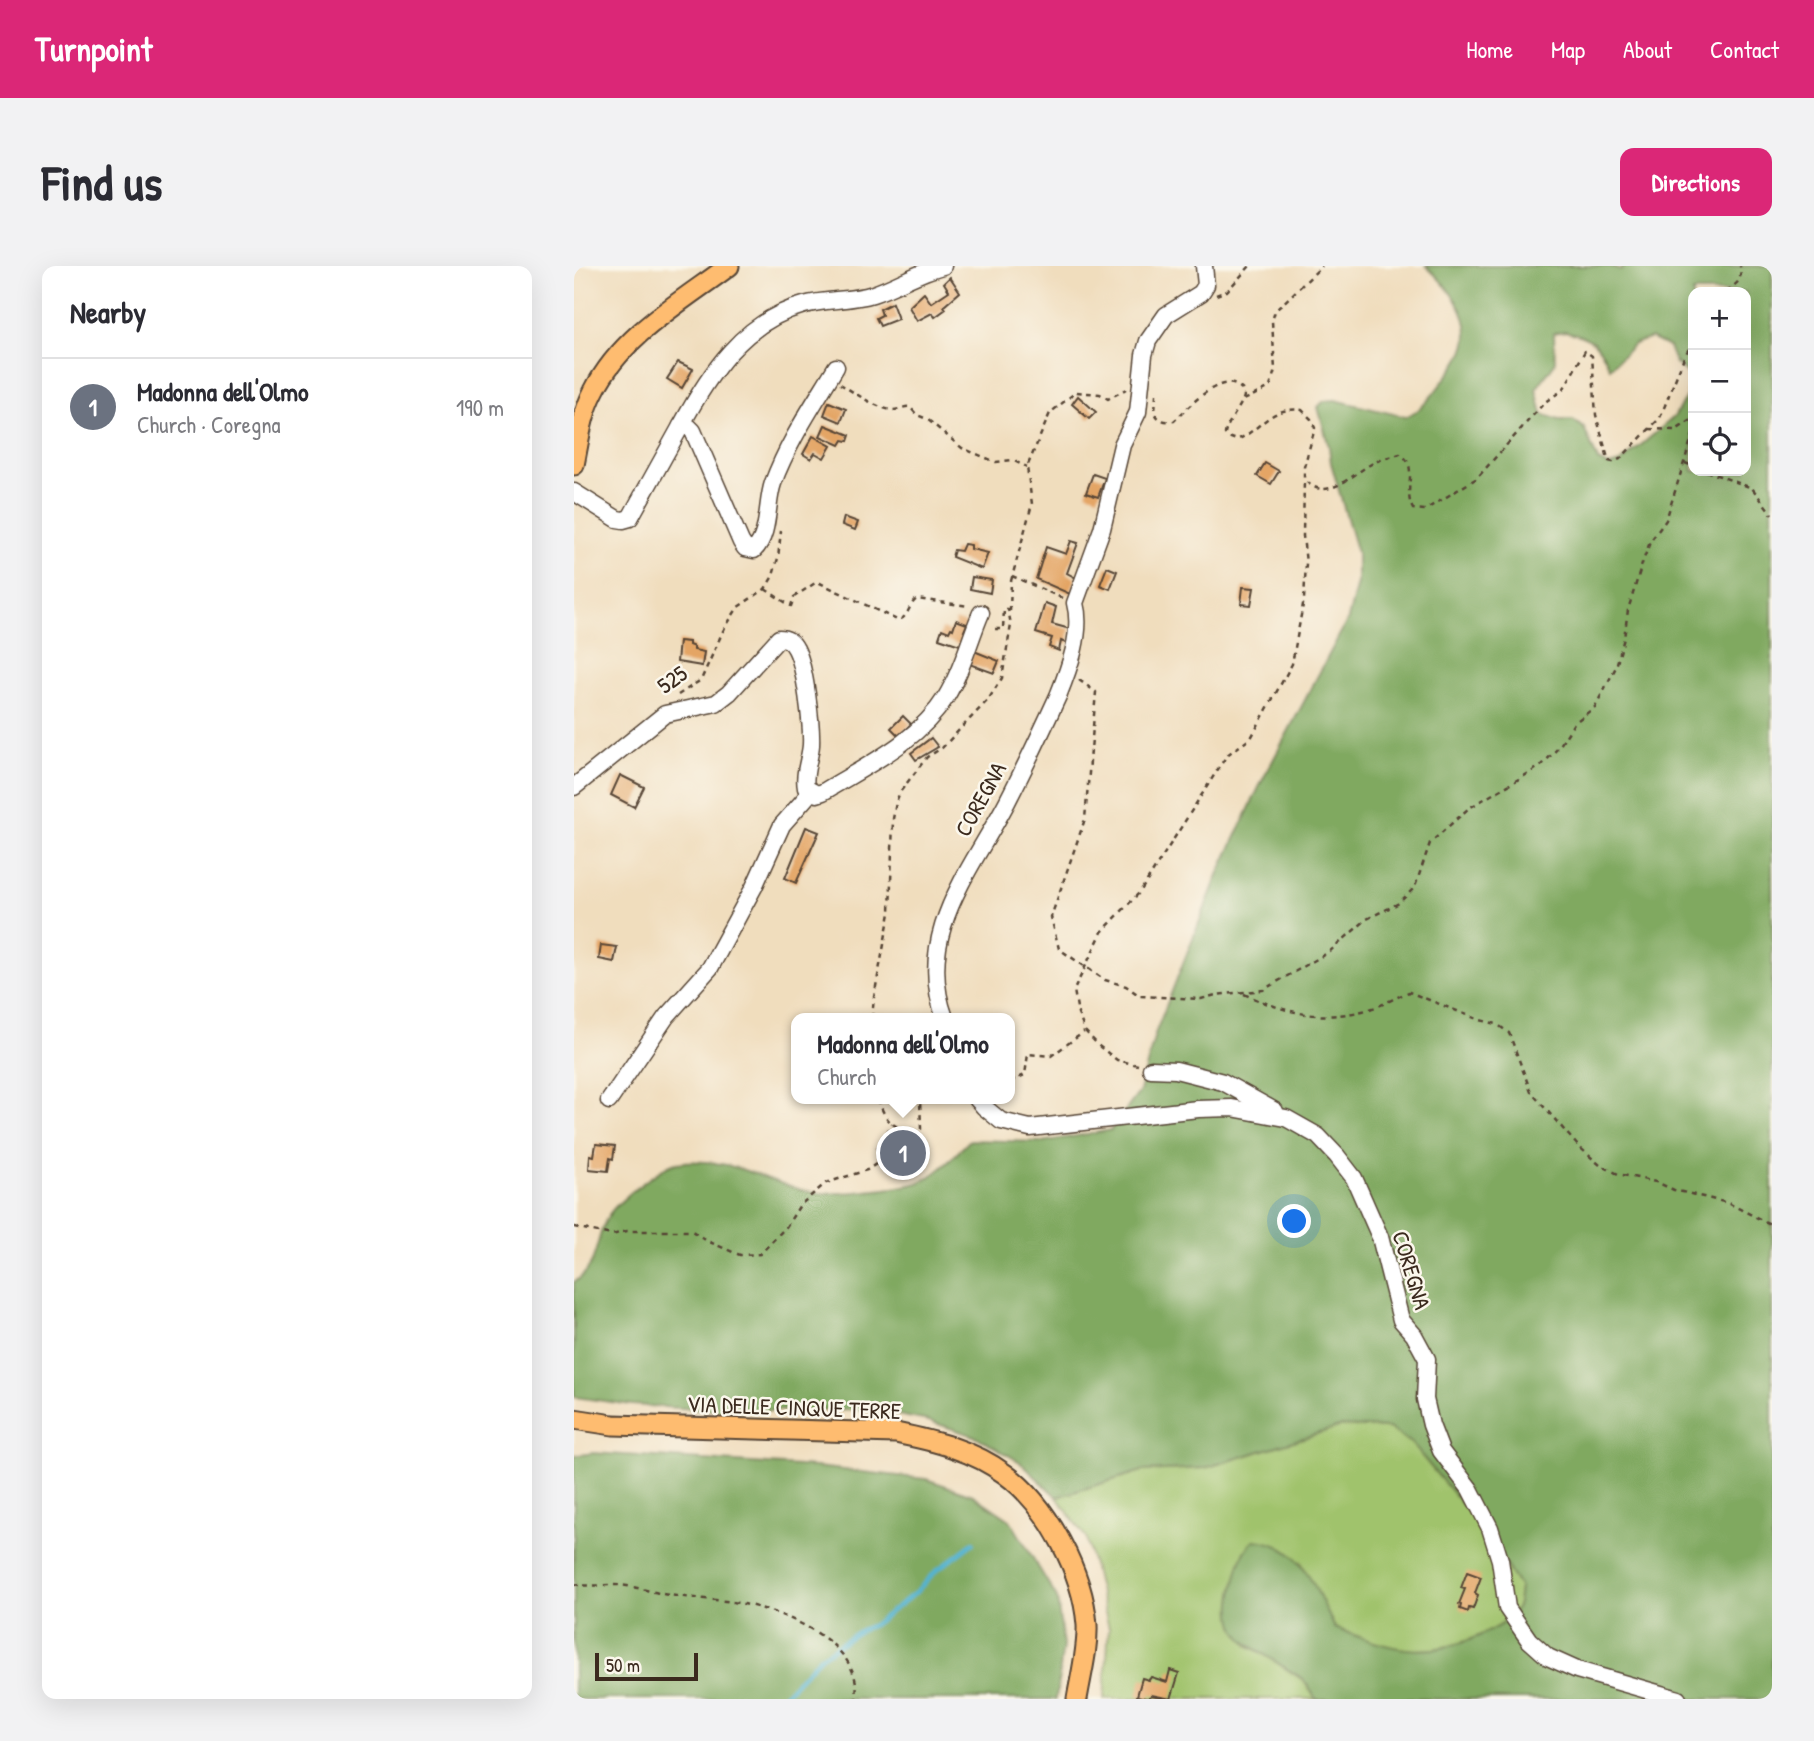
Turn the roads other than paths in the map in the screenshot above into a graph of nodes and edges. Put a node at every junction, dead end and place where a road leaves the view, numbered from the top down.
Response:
1 (729, 266) edge
2 (943, 266) edge
3 (1204, 266) edge
4 (834, 370) road end
5 (681, 426) junction
6 (574, 465) edge
7 (574, 492) edge
8 (981, 613) dead end
9 (574, 787) edge
10 (811, 792) junction
11 (943, 1013) edge
12 (1152, 1069) road end
13 (609, 1101) dead end
14 (981, 1104) edge
15 (1286, 1118) junction
16 (574, 1419) edge
17 (1077, 1699) edge
18 (1678, 1699) edge

1 - 6 main road
2 - 5 street
3 - 11 street, COREGNA
4 - 5 street
5 - 7 street
8 - 10 street
9 - 10 street
10 - 13 street
12 - 15 street
14 - 15 street, COREGNA
15 - 18 street, COREGNA
16 - 17 main road, VIA DELLE CINQUE TERRE

